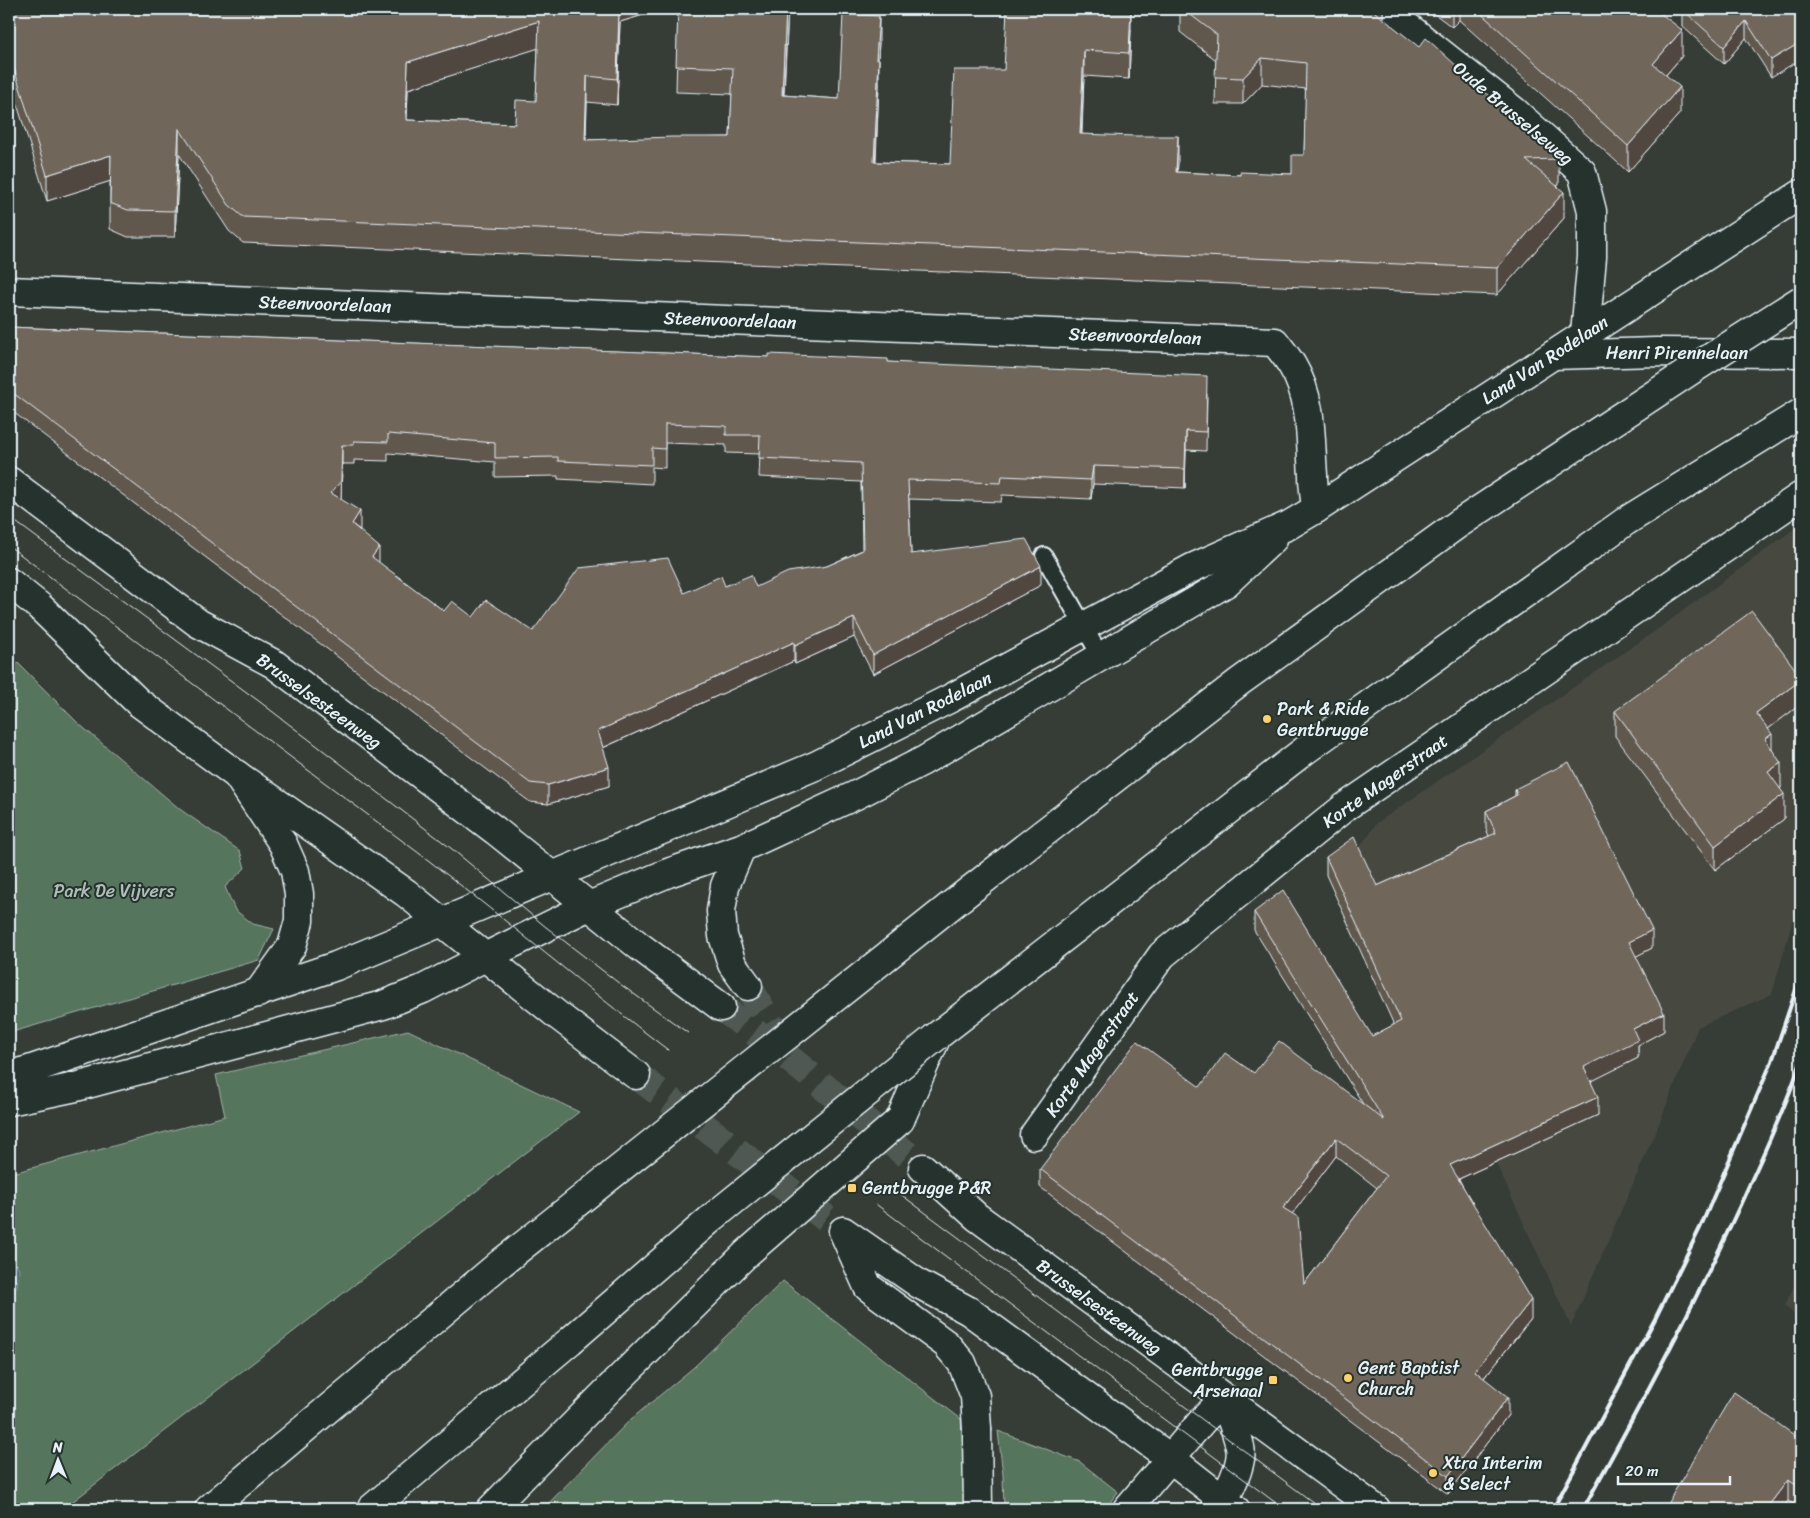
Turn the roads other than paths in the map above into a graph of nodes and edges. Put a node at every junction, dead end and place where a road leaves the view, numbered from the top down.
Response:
1 (1385, 9) edge
2 (1801, 194) edge
3 (9, 291) edge
4 (1801, 300) edge
5 (1585, 334) junction
6 (1801, 353) edge
7 (1553, 355) junction
8 (1801, 413) edge
9 (9, 481) edge
10 (1801, 496) edge
11 (1316, 509) junction
12 (1289, 525) junction
13 (1044, 556) dead end
14 (9, 582) edge
15 (1084, 626) junction
16 (1100, 657) junction
17 (237, 775) junction
18 (741, 848) junction
19 (552, 876) junction
20 (589, 906) junction
21 (442, 922) junction
22 (485, 957) junction
23 (748, 986) tunnel mouth
24 (258, 993) junction
25 (722, 1007) tunnel mouth
26 (937, 1036) junction
27 (636, 1074) tunnel mouth
28 (9, 1075) edge
29 (9, 1101) edge
30 (1034, 1135) dead end
31 (923, 1168) tunnel mouth
32 (1224, 1399) junction
33 (1170, 1458) junction
34 (1226, 1506) edge
35 (209, 1509) edge
36 (370, 1509) edge
37 (491, 1509) edge
38 (978, 1509) edge
39 (1127, 1509) edge
40 (1376, 1509) edge

1 - 5 main road, Oude Brusselseweg
2 - 5 main road, Land Van Rodelaan
3 - 11 main road, Steenvoordelaan
4 - 35 main road, bridge
5 - 7 main road, Land Van Rodelaan
6 - 7 main road, Henri Pirennelaan
7 - 11 main road, Land Van Rodelaan
8 - 26 main road
9 - 19 main road, Brusselsesteenweg
10 - 30 main road, Korte Magerstraat
11 - 12 main road, Land Van Rodelaan
12 - 15 main road, Land Van Rodelaan
12 - 16 main road, Land Van Rodelaan
13 - 15 lane
14 - 17 main road
15 - 16 lane
15 - 19 main road, Land Van Rodelaan
16 - 18 main road, Land Van Rodelaan
17 - 21 main road
17 - 24 main road
18 - 20 main road, Land Van Rodelaan
18 - 23 main road
19 - 20 main road, Brusselsesteenweg
19 - 21 main road
20 - 22 main road
20 - 25 main road, Brusselsesteenweg
21 - 22 main road
21 - 24 main road
22 - 27 main road
22 - 29 main road
24 - 28 main road
26 - 36 main road, bridge
26 - 37 main road, bridge
31 - 32 main road, Brusselsesteenweg
32 - 33 main road
32 - 34 main road
32 - 40 main road, Brusselsesteenweg
33 - 34 main road
33 - 38 main road
33 - 39 main road

